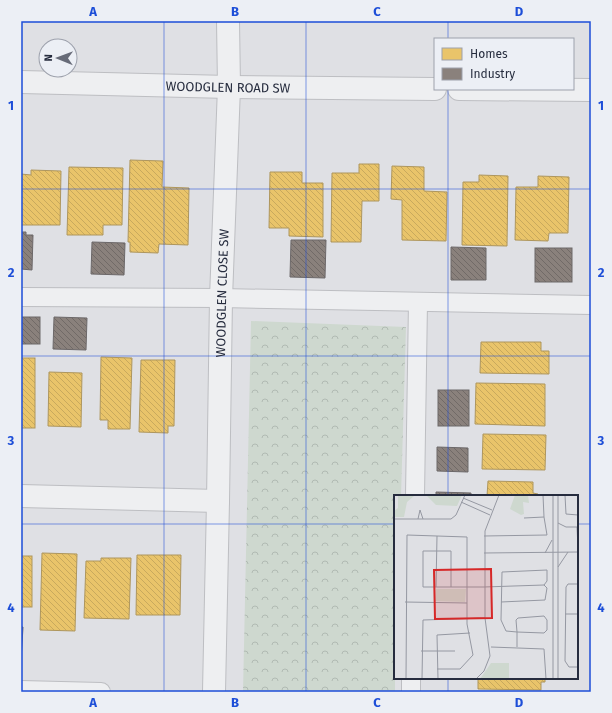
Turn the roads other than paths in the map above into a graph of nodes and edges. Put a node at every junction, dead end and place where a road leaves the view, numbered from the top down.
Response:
1 (228, 21) edge
2 (21, 82) edge
3 (229, 86) junction
4 (434, 89) edge
5 (574, 90) edge
6 (591, 90) edge
7 (21, 297) edge
8 (221, 298) junction
9 (418, 302) junction
10 (591, 305) edge
11 (414, 495) edge
12 (21, 496) edge
13 (218, 501) junction
14 (411, 679) edge
15 (21, 690) edge
16 (101, 692) edge
17 (214, 692) edge
18 (411, 692) edge

1 - 3 street, WOODGLEN CLOSE SW
2 - 3 street, WOODGLEN ROAD SW
3 - 4 street, WOODGLEN ROAD SW
3 - 8 street, WOODGLEN CLOSE SW
5 - 6 street
7 - 8 lane
8 - 9 lane
8 - 13 street, WOODGLEN CLOSE SW
9 - 10 lane
9 - 11 lane
12 - 13 street
13 - 17 street, WOODGLEN CLOSE SW
14 - 18 lane
15 - 16 lane

